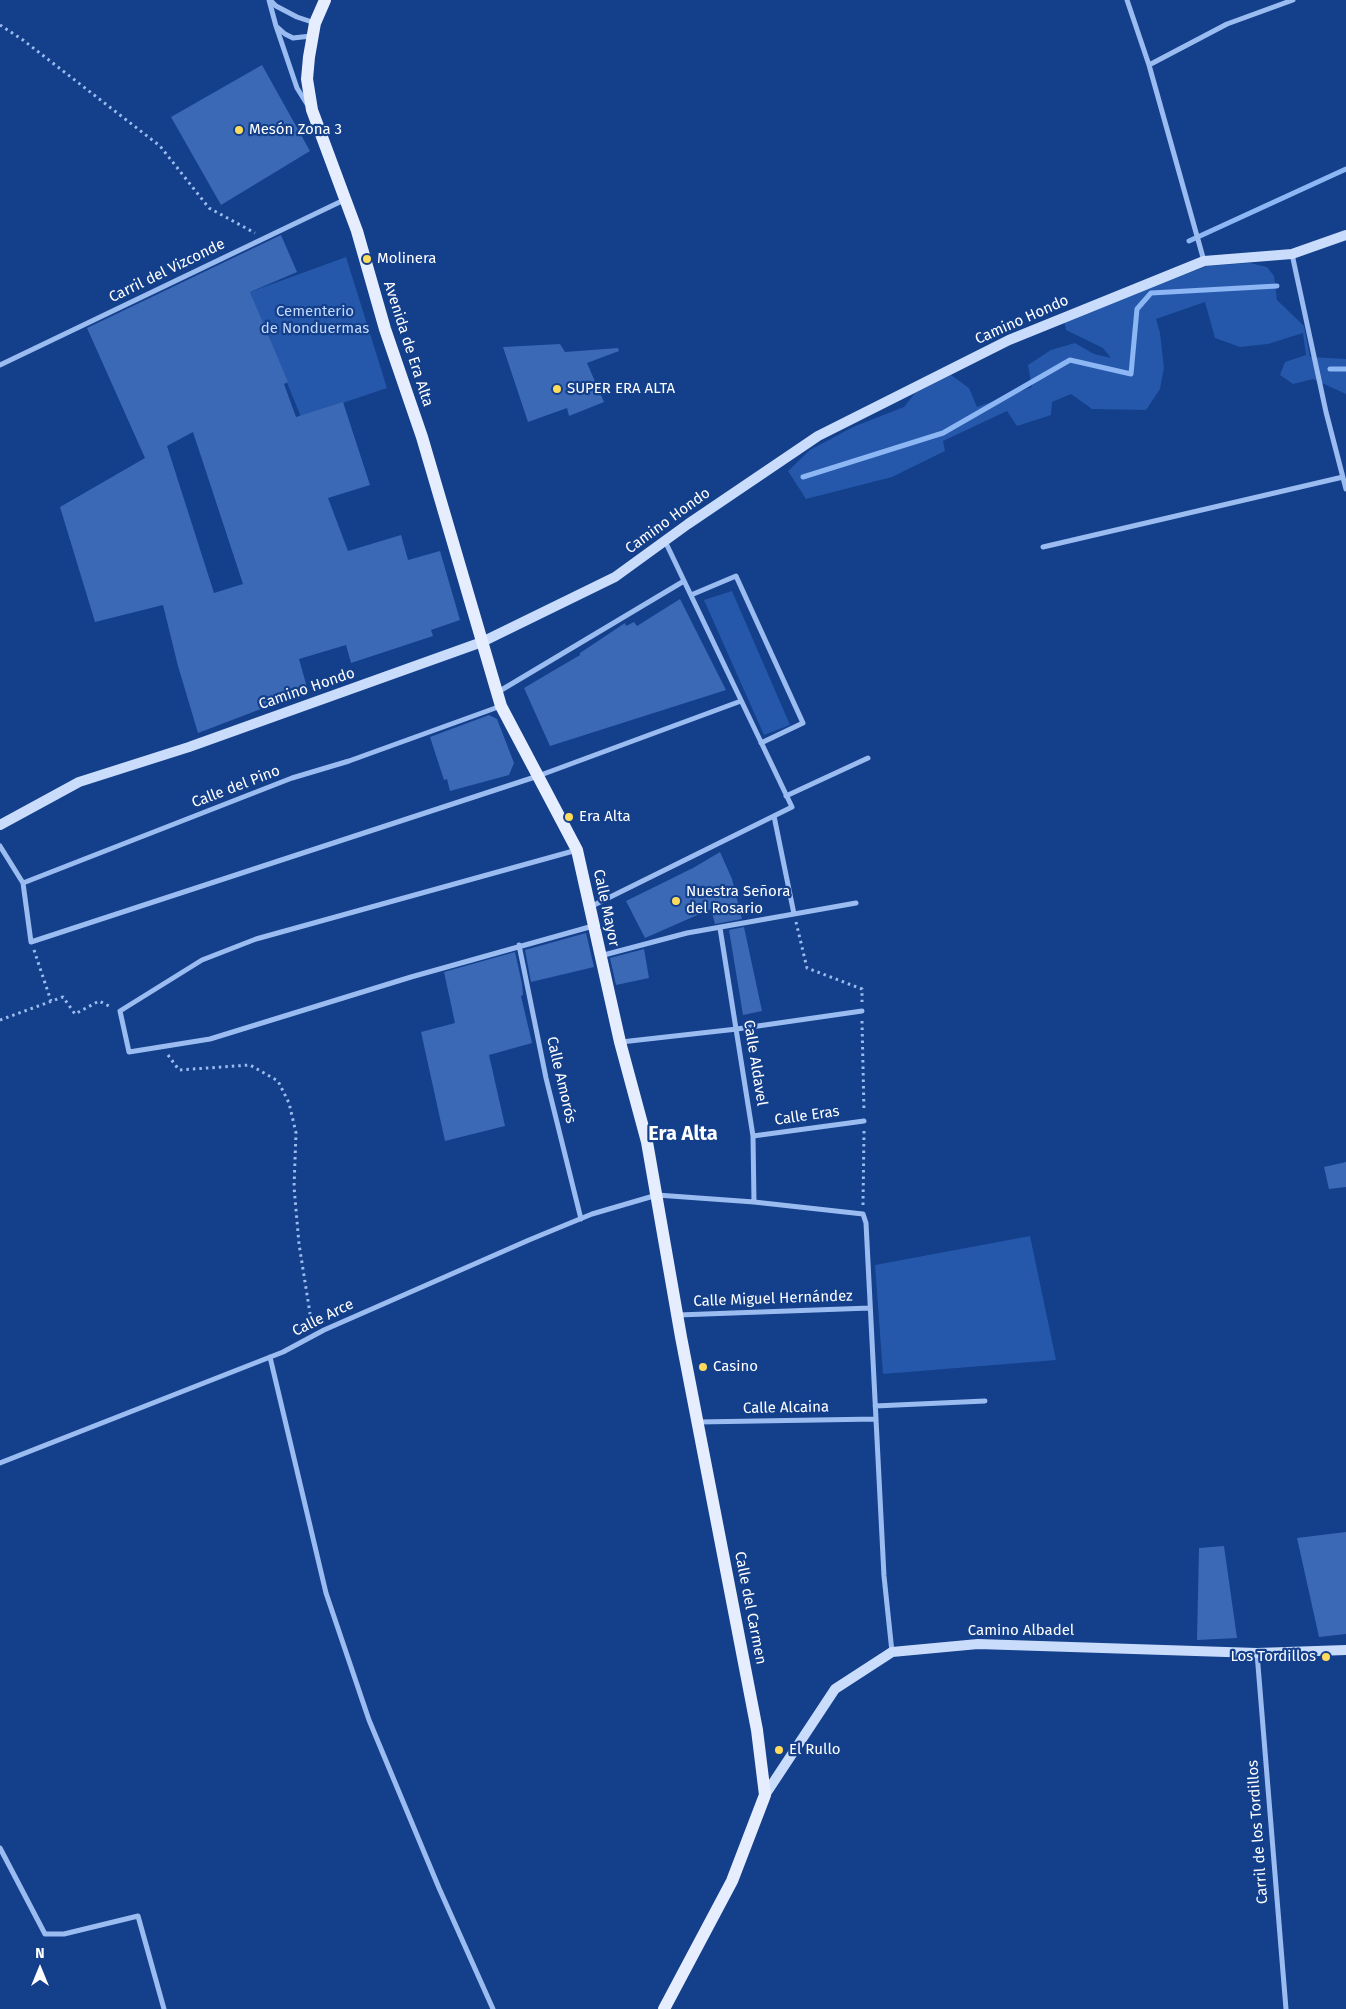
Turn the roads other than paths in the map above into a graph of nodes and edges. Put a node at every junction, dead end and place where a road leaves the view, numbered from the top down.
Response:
1 (270, 0) edge
2 (325, 0) edge
3 (1127, 0) edge
4 (1292, 0) edge
5 (276, 26) junction
6 (314, 30) junction
7 (1149, 65) junction
8 (312, 110) junction
9 (345, 200) junction
10 (1346, 235) edge
11 (1292, 254) junction
12 (1204, 261) junction
13 (0, 365) edge
14 (1343, 478) junction
15 (1346, 489) edge
16 (665, 541) junction
17 (1043, 547) dead end
18 (684, 581) junction
19 (691, 595) junction
20 (482, 642) junction
21 (497, 692) junction
22 (741, 701) junction
23 (502, 706) junction
24 (761, 743) junction
25 (868, 758) dead end
26 (538, 776) junction
27 (786, 796) junction
28 (774, 816) junction
29 (0, 825) edge
30 (0, 846) edge
31 (577, 850) junction
32 (23, 883) junction
33 (856, 903) dead end
34 (590, 907) junction
35 (794, 914) junction
36 (593, 926) junction
37 (720, 928) junction
38 (519, 945) junction
39 (600, 956) junction
40 (862, 1011) road end
41 (737, 1029) junction
42 (620, 1042) junction
43 (864, 1121) road end
44 (753, 1136) junction
45 (657, 1195) junction
46 (754, 1202) junction
47 (581, 1219) junction
48 (870, 1308) junction
49 (677, 1315) junction
50 (270, 1357) junction
51 (985, 1401) dead end
52 (875, 1406) junction
53 (876, 1419) junction
54 (697, 1422) junction
55 (0, 1463) edge
56 (1346, 1650) edge
57 (892, 1652) junction
58 (1257, 1653) junction
59 (765, 1795) junction
60 (0, 1848) edge
61 (164, 2009) edge
62 (493, 2009) edge
63 (664, 2009) edge
64 (1286, 2009) edge

1 - 5 street
1 - 6 street
2 - 6 main road, Avenida de Era Alta
3 - 7 street
4 - 7 street
5 - 6 street
5 - 8 street
6 - 8 main road, Avenida de Era Alta
7 - 12 street
8 - 9 main road, Avenida de Era Alta
9 - 13 street, Carril del Vizconde
9 - 20 main road, Avenida de Era Alta
10 - 11 main road, Camino Hondo
11 - 12 main road, Camino Hondo
11 - 14 street
12 - 16 main road, Camino Hondo
14 - 15 street
14 - 17 street
16 - 18 street
16 - 20 main road, Camino Hondo
18 - 19 street
18 - 21 street
19 - 22 street
19 - 24 street
20 - 21 main road, Calle Mayor
20 - 29 main road, Camino Hondo
21 - 23 main road, Calle Mayor
22 - 24 street
22 - 26 street
23 - 26 main road, Calle Mayor
23 - 32 street, Calle del Pino
24 - 27 street
25 - 27 street
26 - 31 main road, Calle Mayor
26 - 32 street
27 - 28 street
28 - 34 street
28 - 35 street
30 - 32 street
31 - 34 main road, Calle Mayor
31 - 38 street
33 - 35 street
34 - 36 main road, Calle Mayor
35 - 37 street
36 - 38 street
36 - 39 main road, Calle Mayor
37 - 39 street
37 - 41 street, Calle Aldavel
38 - 47 street, Calle Amorós
39 - 42 main road, Calle Mayor
40 - 41 street
41 - 42 street
41 - 44 street, Calle Aldavel
42 - 45 main road, Calle Mayor
43 - 44 street, Calle Eras
44 - 46 street, Calle Aldavel
45 - 46 street
45 - 47 street, Calle Arce
45 - 49 main road, Calle del Carmen
46 - 48 street
47 - 50 street, Calle Arce
48 - 49 street, Calle Miguel Hernández
48 - 52 street
49 - 54 main road, Calle del Carmen
50 - 55 street, Calle Arce
50 - 62 street
51 - 52 street
52 - 53 street
53 - 54 street, Calle Alcaina
53 - 57 street
54 - 59 main road, Calle del Carmen
56 - 58 main road, Camino Albadel
57 - 58 main road, Camino Albadel
57 - 59 main road, Camino Albadel
58 - 64 street, Carril de los Tordillos
59 - 63 main road, Calle del Carmen
60 - 61 street

